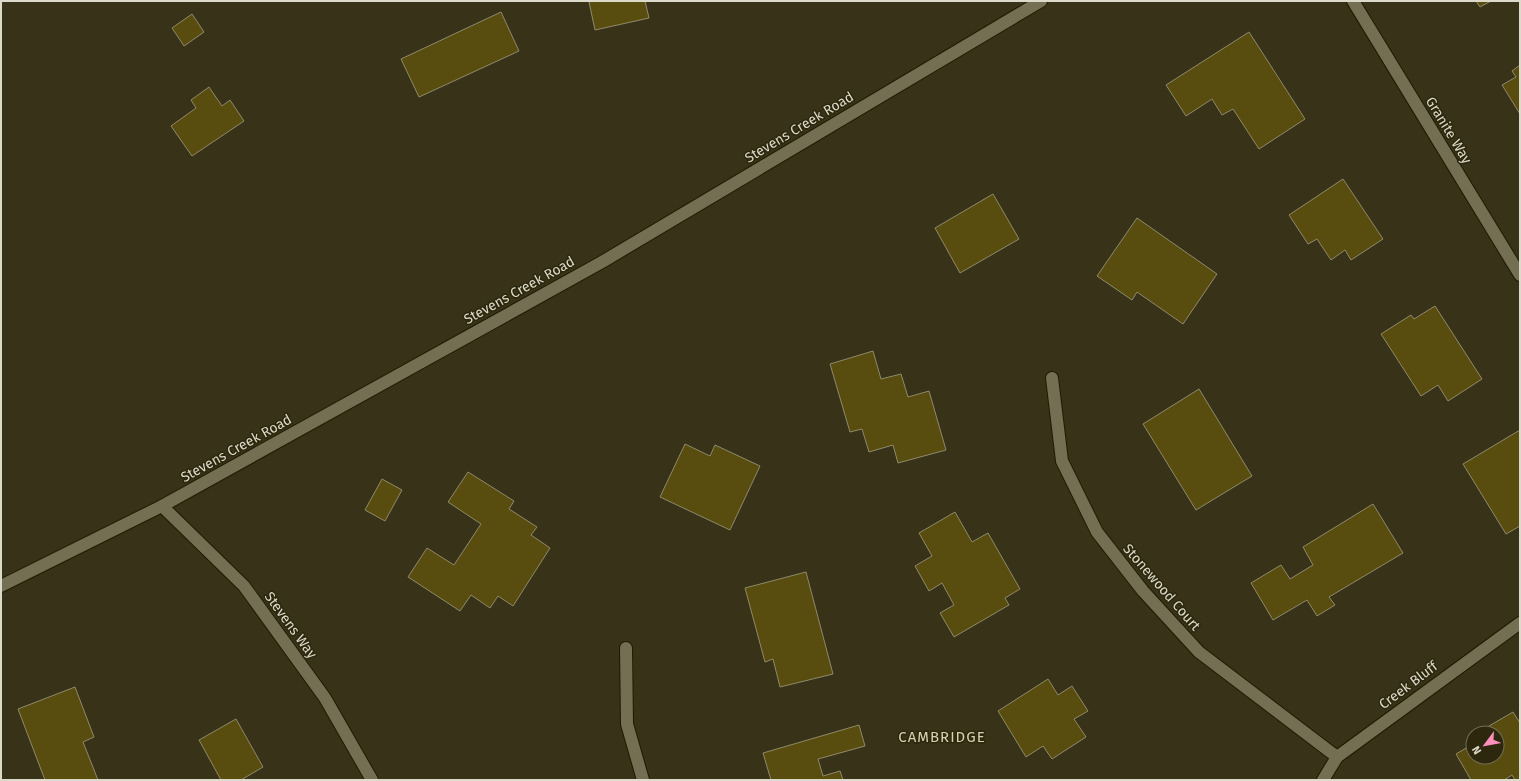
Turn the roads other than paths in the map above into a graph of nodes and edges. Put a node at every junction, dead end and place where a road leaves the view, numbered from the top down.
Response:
1 (1041, 1) edge
2 (1353, 1) edge
3 (1520, 275) edge
4 (1052, 378) dead end
5 (162, 506) junction
6 (1, 586) edge
7 (1520, 623) edge
8 (626, 648) dead end
9 (1336, 757) junction
10 (372, 780) edge
11 (644, 780) edge
12 (1322, 780) edge

1 - 5 street, Stevens Creek Road
2 - 3 street, Granite Way
4 - 9 street, Stonewood Court
5 - 6 street, Stevens Creek Road
5 - 10 street, Stevens Way
7 - 9 street, Creek Bluff
8 - 11 street
9 - 12 street, Creek Bluff

